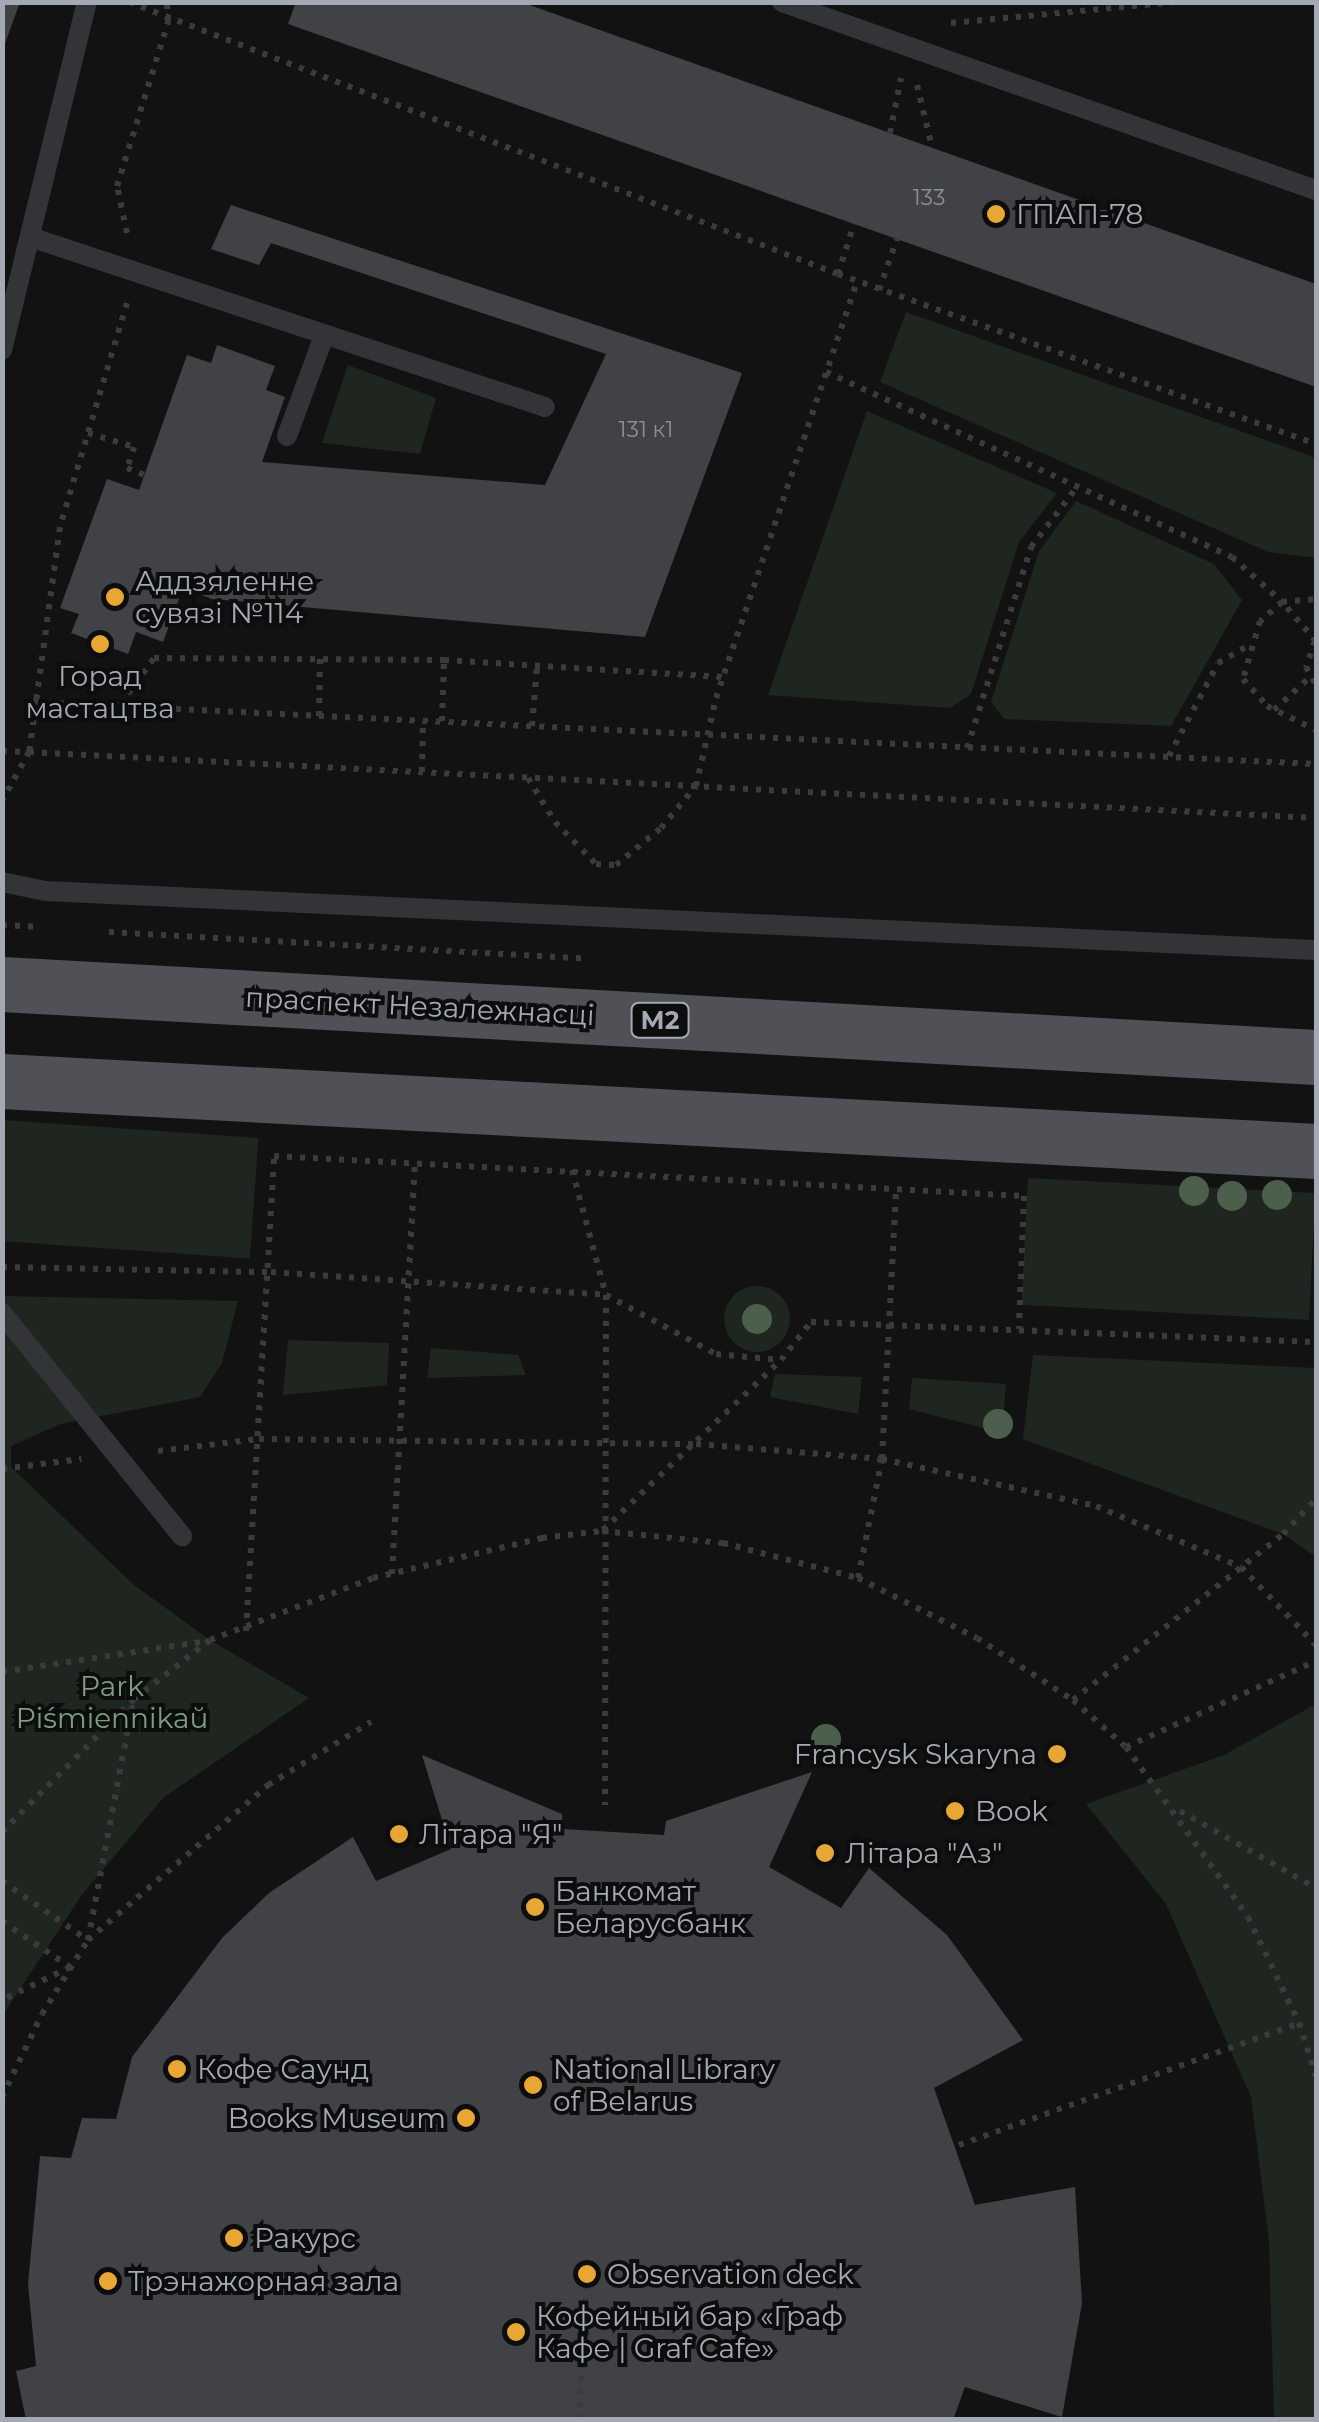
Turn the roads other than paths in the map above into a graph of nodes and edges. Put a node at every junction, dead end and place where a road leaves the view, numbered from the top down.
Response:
1 (87, 2) edge
2 (782, 2) edge
3 (1316, 190) edge
4 (33, 238) junction
5 (324, 336) junction
6 (2, 350) edge
7 (545, 407) dead end
8 (287, 436) dead end
9 (2, 882) edge
10 (1316, 950) edge
11 (2, 984) edge
12 (1316, 1058) edge
13 (2, 1080) edge
14 (1316, 1150) edge
15 (2, 1313) edge
16 (182, 1536) dead end

1 - 4 lane
2 - 3 lane
4 - 5 lane
4 - 6 lane
5 - 7 lane
5 - 8 lane
9 - 10 lane
11 - 12 main road, праспект Незалежнасці / М2
13 - 14 main road
15 - 16 lane

